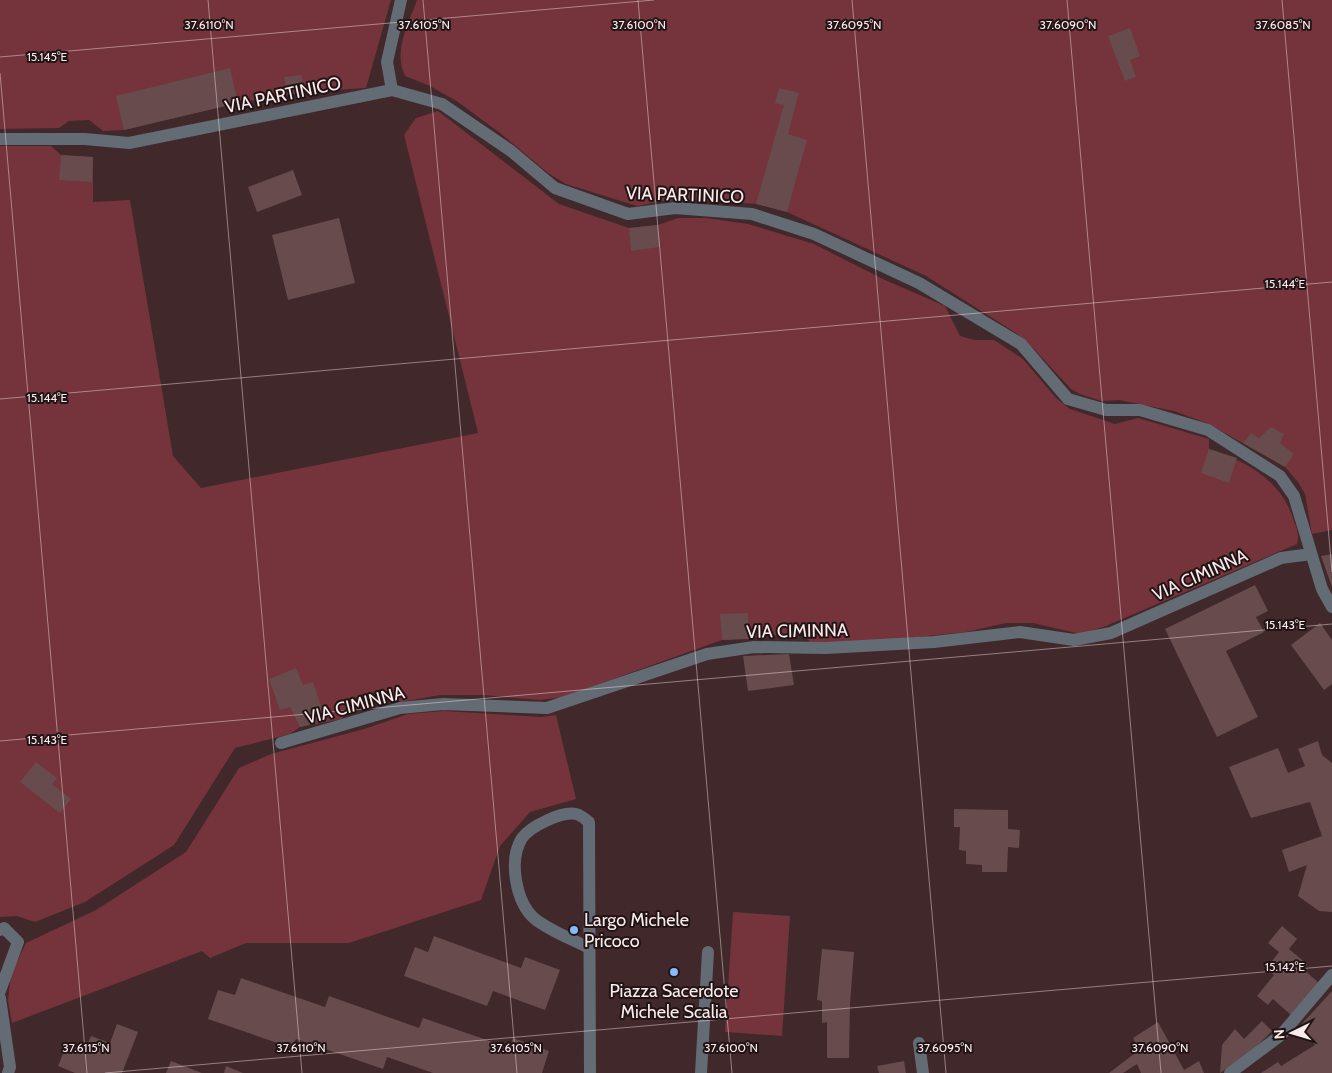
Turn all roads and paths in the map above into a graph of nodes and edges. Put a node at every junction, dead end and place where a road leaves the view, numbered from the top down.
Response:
1 (401, 0) edge
2 (392, 90) junction
3 (0, 139) edge
4 (1311, 554) junction
5 (1332, 607) edge
6 (281, 743) dead end
7 (0, 930) edge
8 (589, 948) junction
9 (708, 952) dead end
10 (1332, 975) edge
11 (0, 991) edge
12 (0, 998) edge
13 (919, 1043) dead end
14 (8, 1073) edge
15 (590, 1073) edge
16 (701, 1073) edge
17 (923, 1073) edge
18 (1230, 1073) edge

1 - 2 street
2 - 3 street, VIA PARTINICO
2 - 4 street, VIA PARTINICO
4 - 5 street, VIA PARTINICO
4 - 6 street, VIA CIMINNA
7 - 11 street
8 - 8 street
8 - 15 street
9 - 16 street
10 - 18 street
12 - 14 street
13 - 17 street

